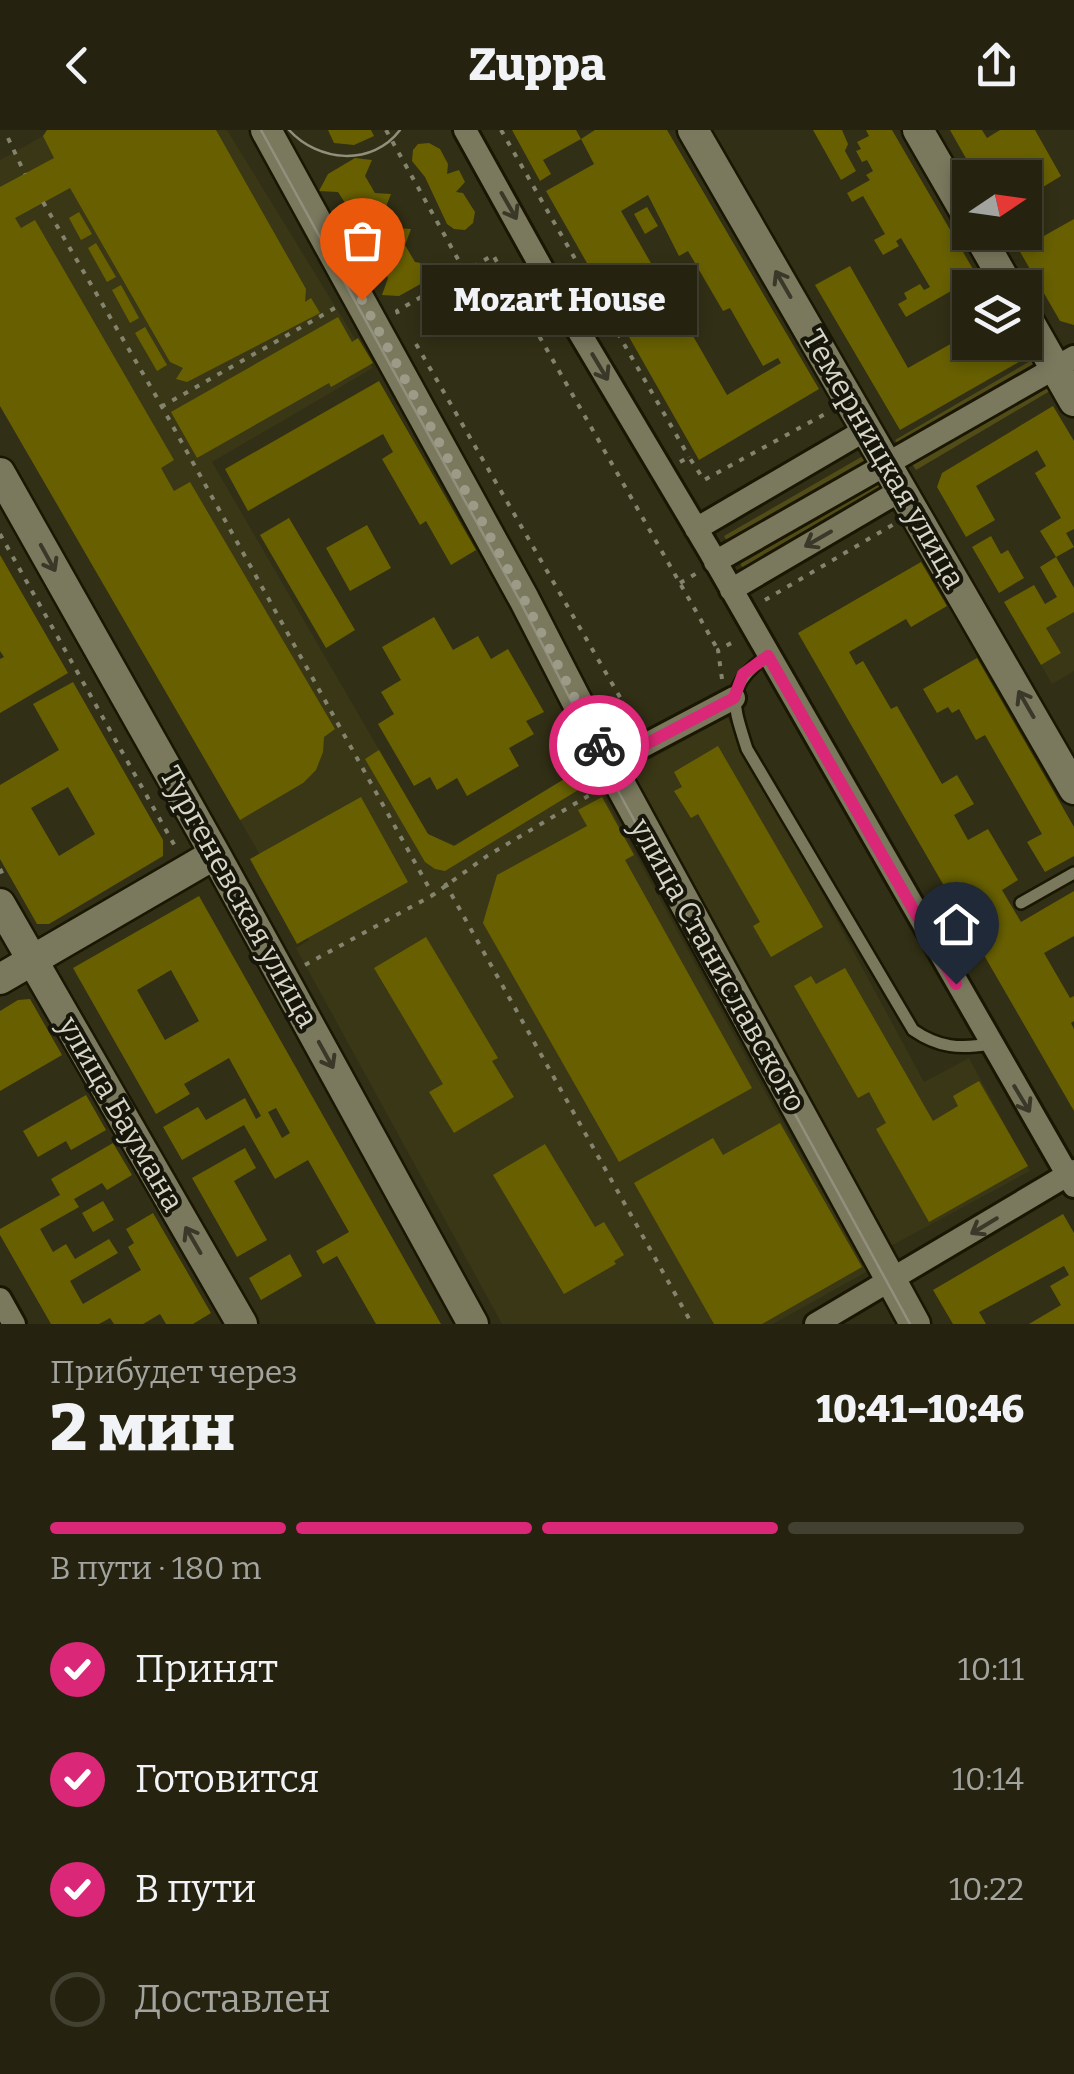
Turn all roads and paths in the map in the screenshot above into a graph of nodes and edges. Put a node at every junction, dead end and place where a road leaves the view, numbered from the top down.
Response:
1 (266, 130) edge
2 (386, 130) edge
3 (466, 130) edge
4 (501, 130) edge
5 (694, 130) edge
6 (918, 130) edge
7 (8, 138) dead end
8 (25, 174) dead end
9 (952, 189) edge
10 (43, 202) dead end
11 (464, 271) junction
12 (344, 303) dead end
13 (406, 328) dead end
14 (1042, 335) edge
15 (416, 345) dead end
16 (1065, 363) edge
17 (850, 400) junction
18 (1074, 400) edge
19 (162, 407) junction
20 (867, 429) junction
21 (690, 457) junction
22 (662, 472) junction
23 (0, 473) edge
24 (896, 477) junction
25 (901, 520) dead end
26 (696, 529) junction
27 (0, 534) edge
28 (715, 562) junction
29 (731, 590) junction
30 (755, 630) junction
31 (718, 650) junction
32 (768, 656) junction
33 (728, 691) junction
34 (638, 730) dead end
35 (604, 777) junction
36 (1074, 789) edge
37 (174, 853) dead end
38 (215, 854) junction
39 (0, 870) edge
40 (1074, 873) edge
41 (445, 883) junction
42 (4, 894) edge
43 (432, 895) junction
44 (1021, 903) dead end
45 (32, 961) junction
46 (282, 978) junction
47 (0, 979) edge
48 (990, 1044) junction
49 (1072, 1177) edge
50 (892, 1280) junction
51 (0, 1298) edge
52 (14, 1324) edge
53 (242, 1324) edge
54 (473, 1324) edge
55 (692, 1324) edge
56 (816, 1324) edge
57 (915, 1324) edge

1 - 35 street, улица Станиславского
2 - 11 path
3 -> 22 street
4 - 21 path
17 -> 5 street, Темерницкая улица
6 - 9 street
7 - 8 path
10 - 19 path
11 - 13 path
11 - 31 path
12 - 19 path
14 - 16 street
15 - 34 path
16 - 18 street
16 - 24 street
17 - 20 street, Темерницкая улица
17 - 21 path
19 - 43 path
20 - 24 street, Темерницкая улица
20 - 26 street
21 - 22 path
22 - 26 street
23 -> 38 street, Тургеневская улица
24 - 28 street
24 -> 29 street
36 -> 24 street, Темерницкая улица
25 - 30 path
26 - 28 street
27 - 37 path
28 - 29 street
29 - 30 street
30 - 31 path
30 - 32 street
31 - 33 path
32 - 33 lane
32 - 48 street
33 - 35 street
33 - 48 lane
35 - 41 path
35 - 50 street, улица Станиславского
38 - 45 street
38 - 46 street, Тургеневская улица
39 - 42 path
40 - 44 lane
41 - 43 path
41 - 55 path
42 - 45 street, улица Баумана
43 - 46 path
45 - 47 street
53 -> 45 street, улица Баумана
46 -> 54 street, Тургеневская улица
48 -> 49 street
49 -> 50 street
50 - 56 street
50 - 57 street, улица Станиславского
51 - 52 street

